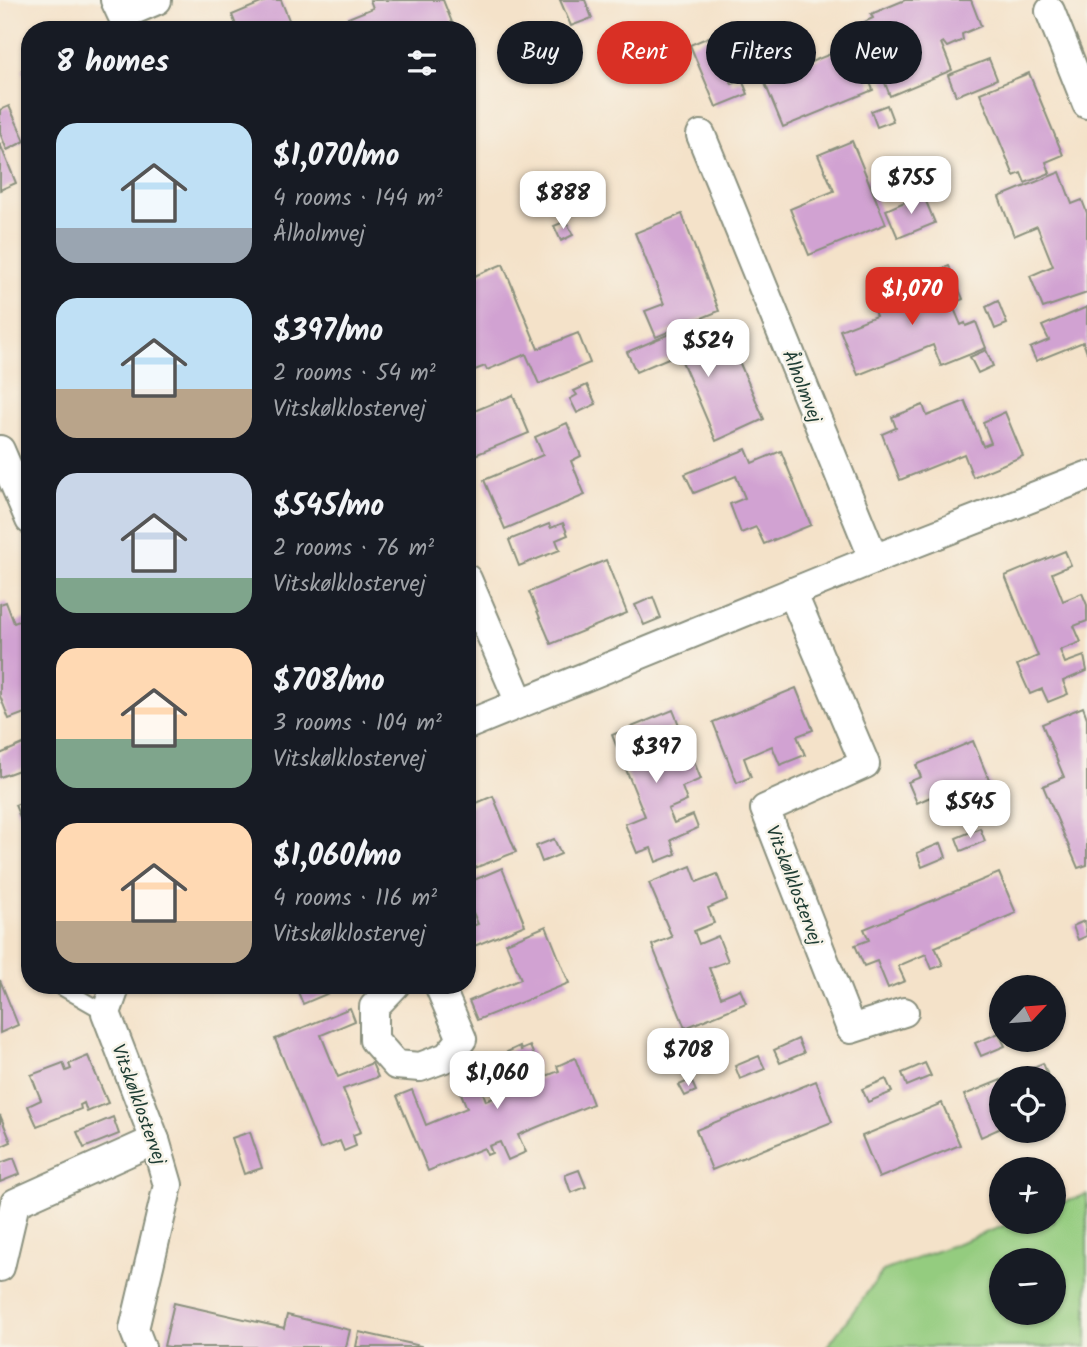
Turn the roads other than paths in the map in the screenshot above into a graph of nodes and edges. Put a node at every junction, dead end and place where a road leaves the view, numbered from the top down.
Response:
1 (115, 0) edge
2 (157, 0) edge
3 (1050, 11) dead end
4 (1087, 104) edge
5 (701, 135) dead end
6 (0, 450) edge
7 (1087, 476) edge
8 (21, 499) edge
9 (873, 559) junction
10 (792, 592) junction
11 (476, 600) edge
12 (520, 703) junction
13 (476, 720) edge
14 (73, 994) edge
15 (113, 994) edge
16 (386, 994) edge
17 (443, 994) edge
18 (904, 1012) dead end
19 (106, 1013) junction
20 (155, 1140) junction
21 (8, 1206) edge
22 (0, 1267) edge
23 (141, 1347) edge

1 - 2 street
3 - 4 street
5 - 9 street, Ålholmvej
6 - 8 street
7 - 9 street
9 - 10 street
10 - 12 street
10 - 18 street, Vitskølklostervej
11 - 12 street
12 - 13 street
14 - 19 lane
15 - 19 street
16 - 17 street
19 - 20 street, Vitskølklostervej
20 - 21 street
20 - 23 street, Vitskølklostervej
21 - 22 street

